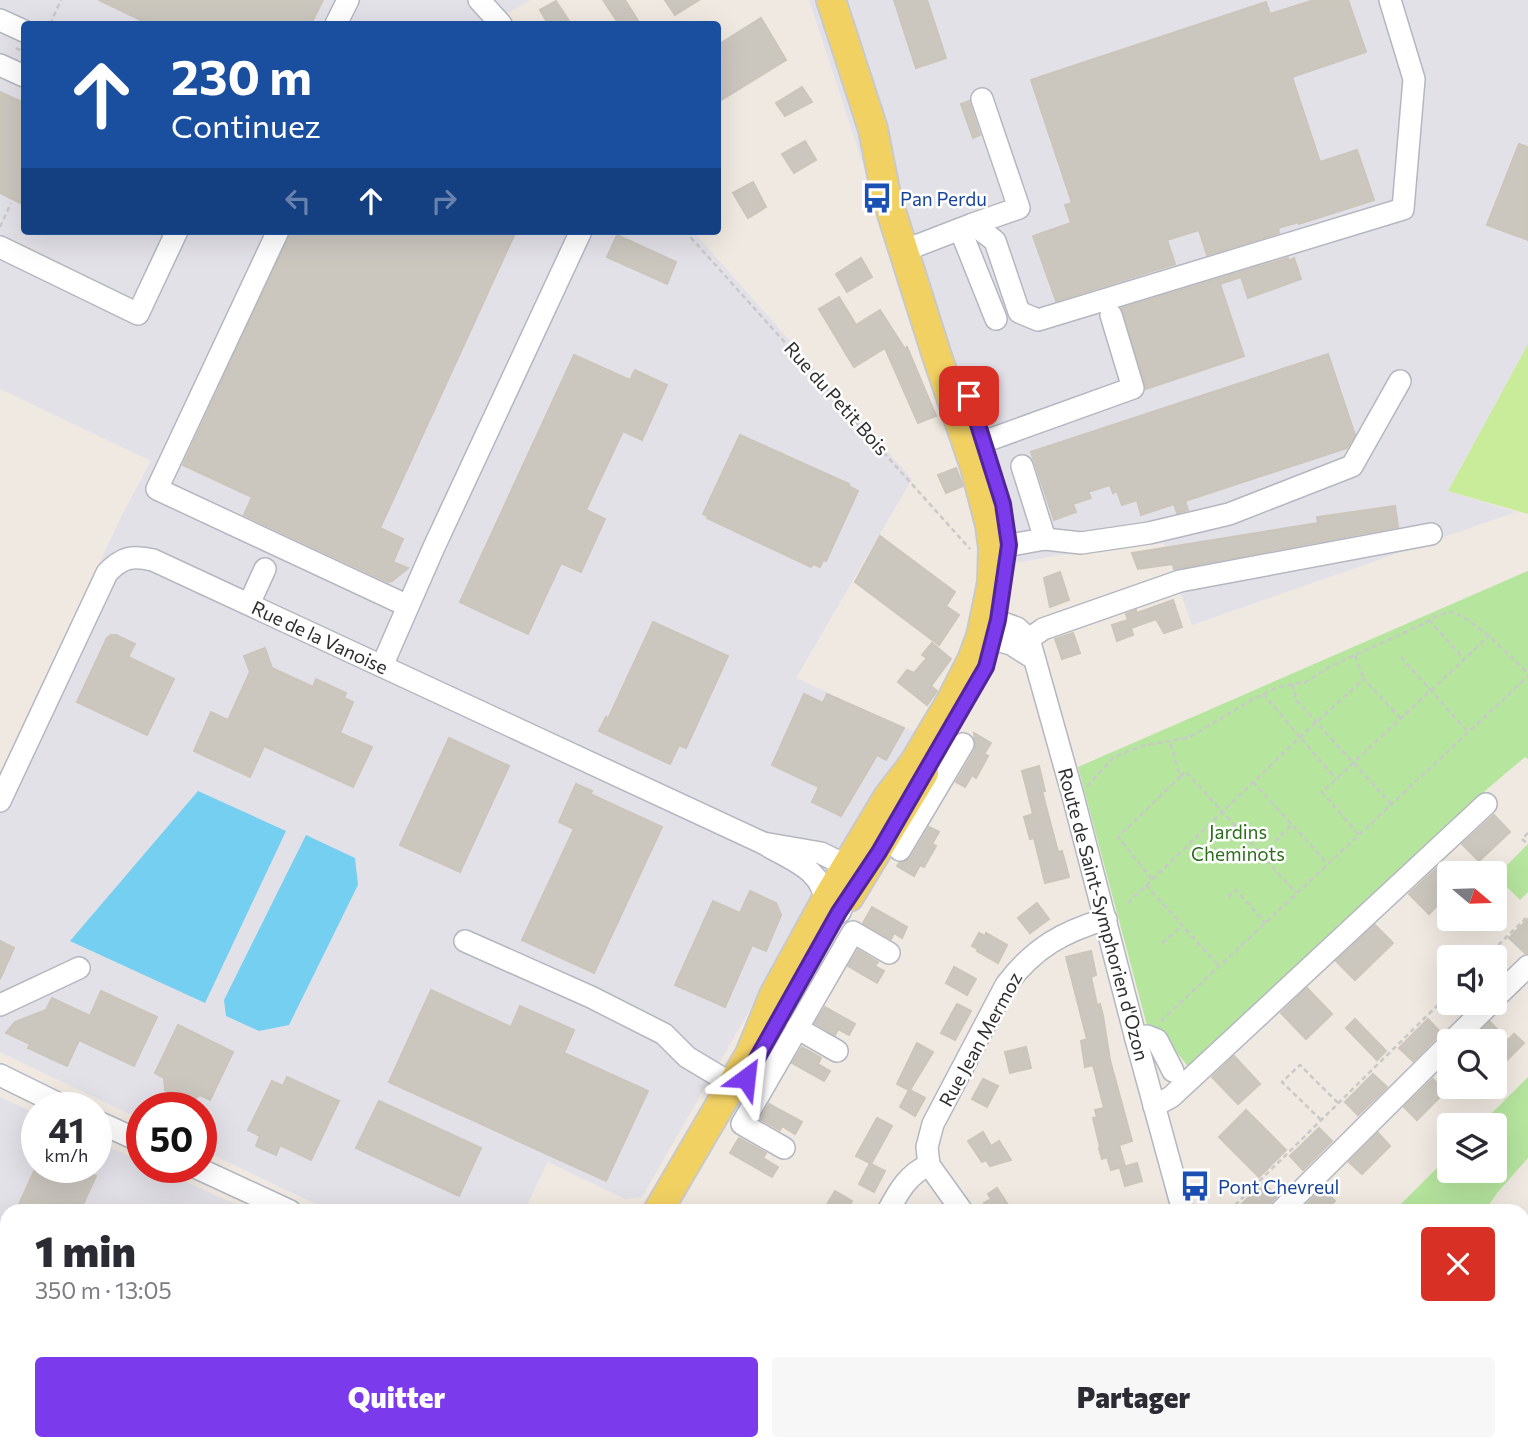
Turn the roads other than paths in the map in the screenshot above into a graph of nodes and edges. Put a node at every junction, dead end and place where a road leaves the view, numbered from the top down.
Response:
1 (348, 0) edge
2 (479, 0) edge
3 (831, 0) edge
4 (1390, 0) edge
5 (1, 19) edge
6 (338, 21) edge
7 (498, 21) edge
8 (21, 29) edge
9 (0, 65) edge
10 (21, 75) edge
11 (982, 99) dead end
12 (966, 227) junction
13 (175, 235) edge
14 (276, 235) edge
15 (579, 235) edge
16 (0, 247) edge
17 (911, 247) junction
18 (1111, 315) dead end
19 (996, 319) dead end
20 (945, 353) junction
21 (1400, 381) dead end
22 (983, 442) junction
23 (1022, 466) dead end
24 (1431, 534) dead end
25 (1045, 539) junction
26 (998, 549) junction
27 (265, 569) dead end
28 (249, 604) junction
29 (408, 606) junction
30 (990, 628) junction
31 (1031, 648) junction
32 (382, 666) junction
33 (962, 744) dead end
34 (923, 794) junction
35 (0, 801) edge
36 (1486, 804) dead end
37 (763, 843) junction
38 (900, 850) dead end
39 (844, 871) junction
40 (832, 907) junction
41 (1106, 919) junction
42 (466, 941) dead end
43 (889, 953) dead end
44 (1528, 966) edge
45 (79, 968) dead end
46 (816, 974) junction
47 (1507, 987) edge
48 (0, 1005) edge
49 (1479, 1015) edge
50 (797, 1028) junction
51 (1465, 1029) edge
52 (1143, 1038) junction
53 (837, 1051) dead end
54 (1437, 1057) edge
55 (1173, 1071) dead end
56 (4, 1079) edge
57 (733, 1084) junction
58 (32, 1092) edge
59 (1154, 1105) junction
60 (784, 1147) dead end
61 (929, 1166) junction
62 (1173, 1170) junction
63 (217, 1177) edge
64 (275, 1204) edge
65 (661, 1204) edge
66 (673, 1204) edge
67 (892, 1204) edge
68 (957, 1204) edge
69 (1181, 1204) edge
70 (1193, 1204) edge
71 (1288, 1204) edge

1 - 6 street
2 - 7 street
3 - 17 main road
4 - 12 street
5 - 8 street
9 - 10 street
11 - 12 street
12 - 17 street
12 - 19 street
13 - 16 street
14 - 29 street
15 - 29 street
17 - 20 main road
18 - 22 street
20 - 22 main road
20 - 26 main road
21 - 25 street
22 - 26 main road
23 - 25 street
24 - 31 street
25 - 26 street
26 - 30 main road
27 - 28 street
28 - 32 street, Rue de la Vanoise
28 - 35 street, Rue de la Vanoise
29 - 32 street
30 - 31 street
30 - 34 main road
30 - 39 main road
31 - 41 street, Route de Saint-Symphorien d'Ozon
32 - 37 street, Rue de la Vanoise
33 - 34 street
34 - 38 street
34 - 40 main road
36 - 59 street
37 - 39 street, Rue de la Vanoise
37 - 40 street, Rue de la Vanoise
39 - 40 main road
40 - 46 main road
40 - 57 main road
41 - 52 street, Route de Saint-Symphorien d'Ozon
41 - 61 street, Rue Jean Mermoz
42 - 57 street
43 - 46 street
44 - 47 street
45 - 48 street
46 - 50 street
46 - 66 main road
49 - 51 street
50 - 53 street
50 - 60 street
52 - 55 street
52 - 59 street, Route de Saint-Symphorien d'Ozon
54 - 71 street
56 - 58 street
57 - 65 main road
59 - 62 street, Route de Saint-Symphorien d'Ozon
61 - 67 street
61 - 68 street
62 - 69 street
62 - 70 street
63 - 64 street

